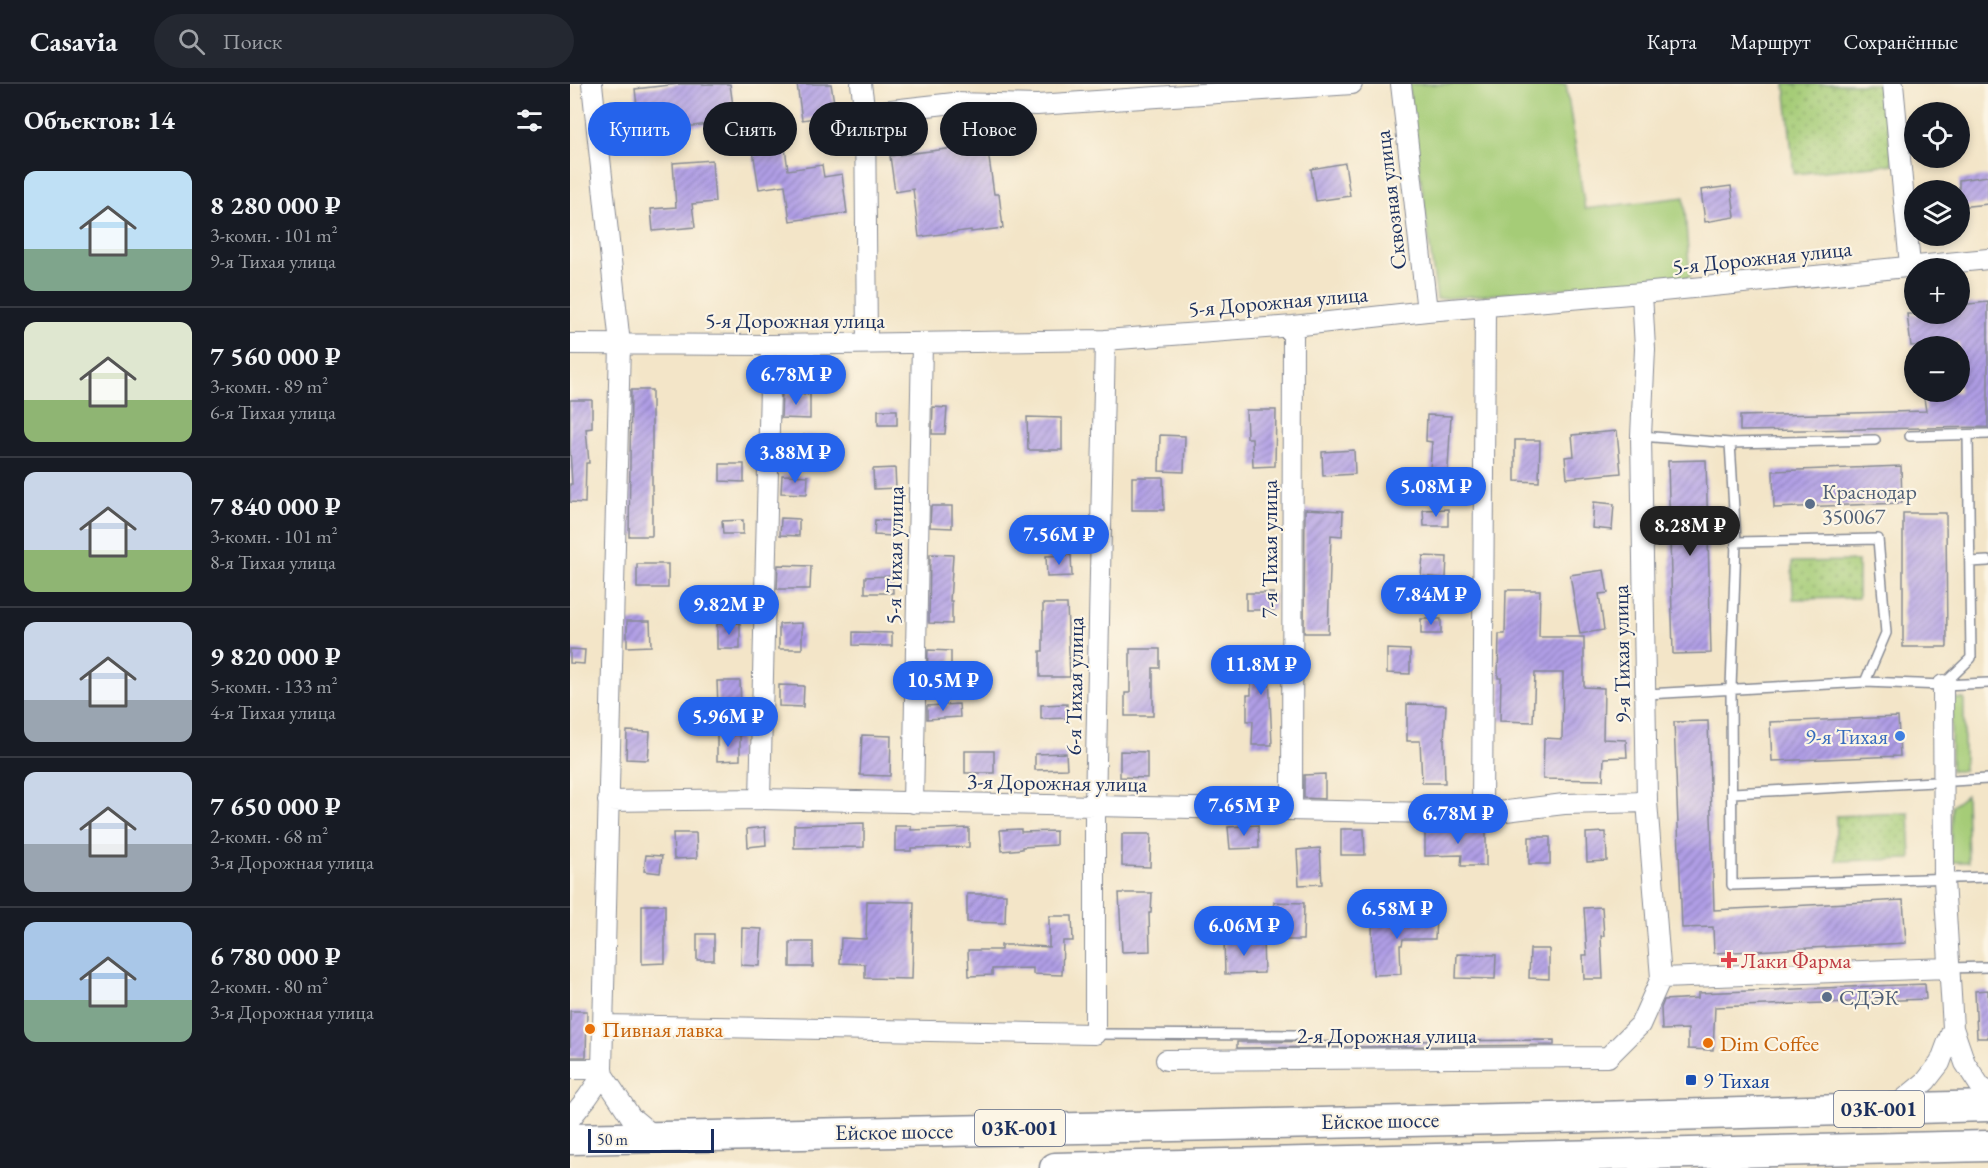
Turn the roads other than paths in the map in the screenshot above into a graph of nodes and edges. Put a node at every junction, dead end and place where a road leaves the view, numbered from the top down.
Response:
1 (591, 84) edge
2 (861, 84) edge
3 (1352, 84) edge
4 (1401, 84) edge
5 (1893, 84) edge
6 (863, 102) edge
7 (928, 106) edge
8 (865, 156) edge
9 (1909, 258) edge
10 (1988, 259) edge
11 (1970, 260) edge
12 (1904, 266) edge
13 (1642, 293) junction
14 (1485, 306) junction
15 (1427, 311) junction
16 (1293, 326) junction
17 (1105, 340) junction
18 (867, 343) junction
19 (922, 343) junction
20 (570, 344) edge
21 (620, 344) junction
22 (771, 345) junction
23 (1988, 434) edge
24 (1968, 435) junction
25 (1641, 436) junction
26 (1910, 436) dead end
27 (1875, 440) dead end
28 (1730, 443) junction
29 (1736, 542) junction
30 (1988, 561) edge
31 (1970, 562) junction
32 (1865, 682) junction
33 (1988, 683) edge
34 (1943, 685) junction
35 (1731, 688) junction
36 (1647, 694) junction
37 (1988, 779) edge
38 (1943, 781) junction
39 (1732, 793) junction
40 (760, 799) junction
41 (608, 801) junction
42 (1647, 802) junction
43 (913, 804) junction
44 (1095, 807) junction
45 (1292, 809) junction
46 (1482, 814) junction
47 (1988, 877) edge
48 (1944, 880) junction
49 (1988, 967) edge
50 (1948, 968) junction
51 (1661, 978) junction
52 (603, 1025) junction
53 (1953, 1028) junction
54 (1095, 1034) junction
55 (1296, 1035) dead end
56 (1166, 1060) dead end
57 (570, 1069) edge
58 (602, 1072) junction
59 (1988, 1092) edge
60 (1988, 1107) edge
61 (1892, 1109) junction
62 (570, 1119) edge
63 (654, 1136) junction
64 (570, 1138) edge
65 (1988, 1146) edge
66 (1054, 1168) edge

1 - 21 street
2 - 6 street
3 - 7 street
4 - 15 street, Сквозная улица
5 - 9 street
8 - 18 street
10 - 11 street, 5-я Дорожная улица
12 - 13 street, 5-я Дорожная улица
13 - 14 street, 5-я Дорожная улица
13 - 25 street, 9-я Тихая улица
14 - 15 street, 5-я Дорожная улица
14 - 46 street
15 - 16 street, 5-я Дорожная улица
16 - 17 street, 5-я Дорожная улица
16 - 45 street, 7-я Тихая улица
17 - 19 street, 5-я Дорожная улица
17 - 44 street, 6-я Тихая улица
18 - 19 street, 5-я Дорожная улица
18 - 22 street, 5-я Дорожная улица
19 - 43 street, 5-я Тихая улица
20 - 21 street, 5-я Дорожная улица
21 - 22 street, 5-я Дорожная улица
21 - 41 street
22 - 40 street
23 - 24 lane
24 - 26 lane
24 - 31 lane
25 - 28 lane
25 - 36 street, 9-я Тихая улица
27 - 28 lane
28 - 29 lane
29 - 32 lane
29 - 35 lane
30 - 31 lane
31 - 34 lane
32 - 34 lane
32 - 35 lane
33 - 34 lane
34 - 38 street
35 - 36 lane
35 - 39 lane
36 - 42 street, 9-я Тихая улица
37 - 38 lane
38 - 39 lane
38 - 48 street
39 - 48 lane
40 - 41 street, 3-я Дорожная улица
40 - 43 street, 3-я Дорожная улица
41 - 52 street
42 - 46 street, 3-я Дорожная улица
42 - 51 street, 9-я Тихая улица
43 - 44 street, 3-я Дорожная улица
44 - 45 street, 3-я Дорожная улица
44 - 54 street, 6-я Тихая улица
45 - 46 street, 3-я Дорожная улица
47 - 48 lane
48 - 50 street
49 - 50 lane
50 - 51 street
50 - 53 street
51 - 56 street, 2-я Дорожная улица
52 - 54 street
52 - 58 street
53 - 59 street
53 - 61 street
54 - 55 lane
57 - 58 street
58 - 62 street
58 - 63 street
60 - 61 main road, 03К-001
61 - 63 main road, Ейское шоссе / 03К-001
63 - 64 main road, Ейское шоссе / 03К-001
65 - 66 main road, Ейское шоссе / 03К-001

